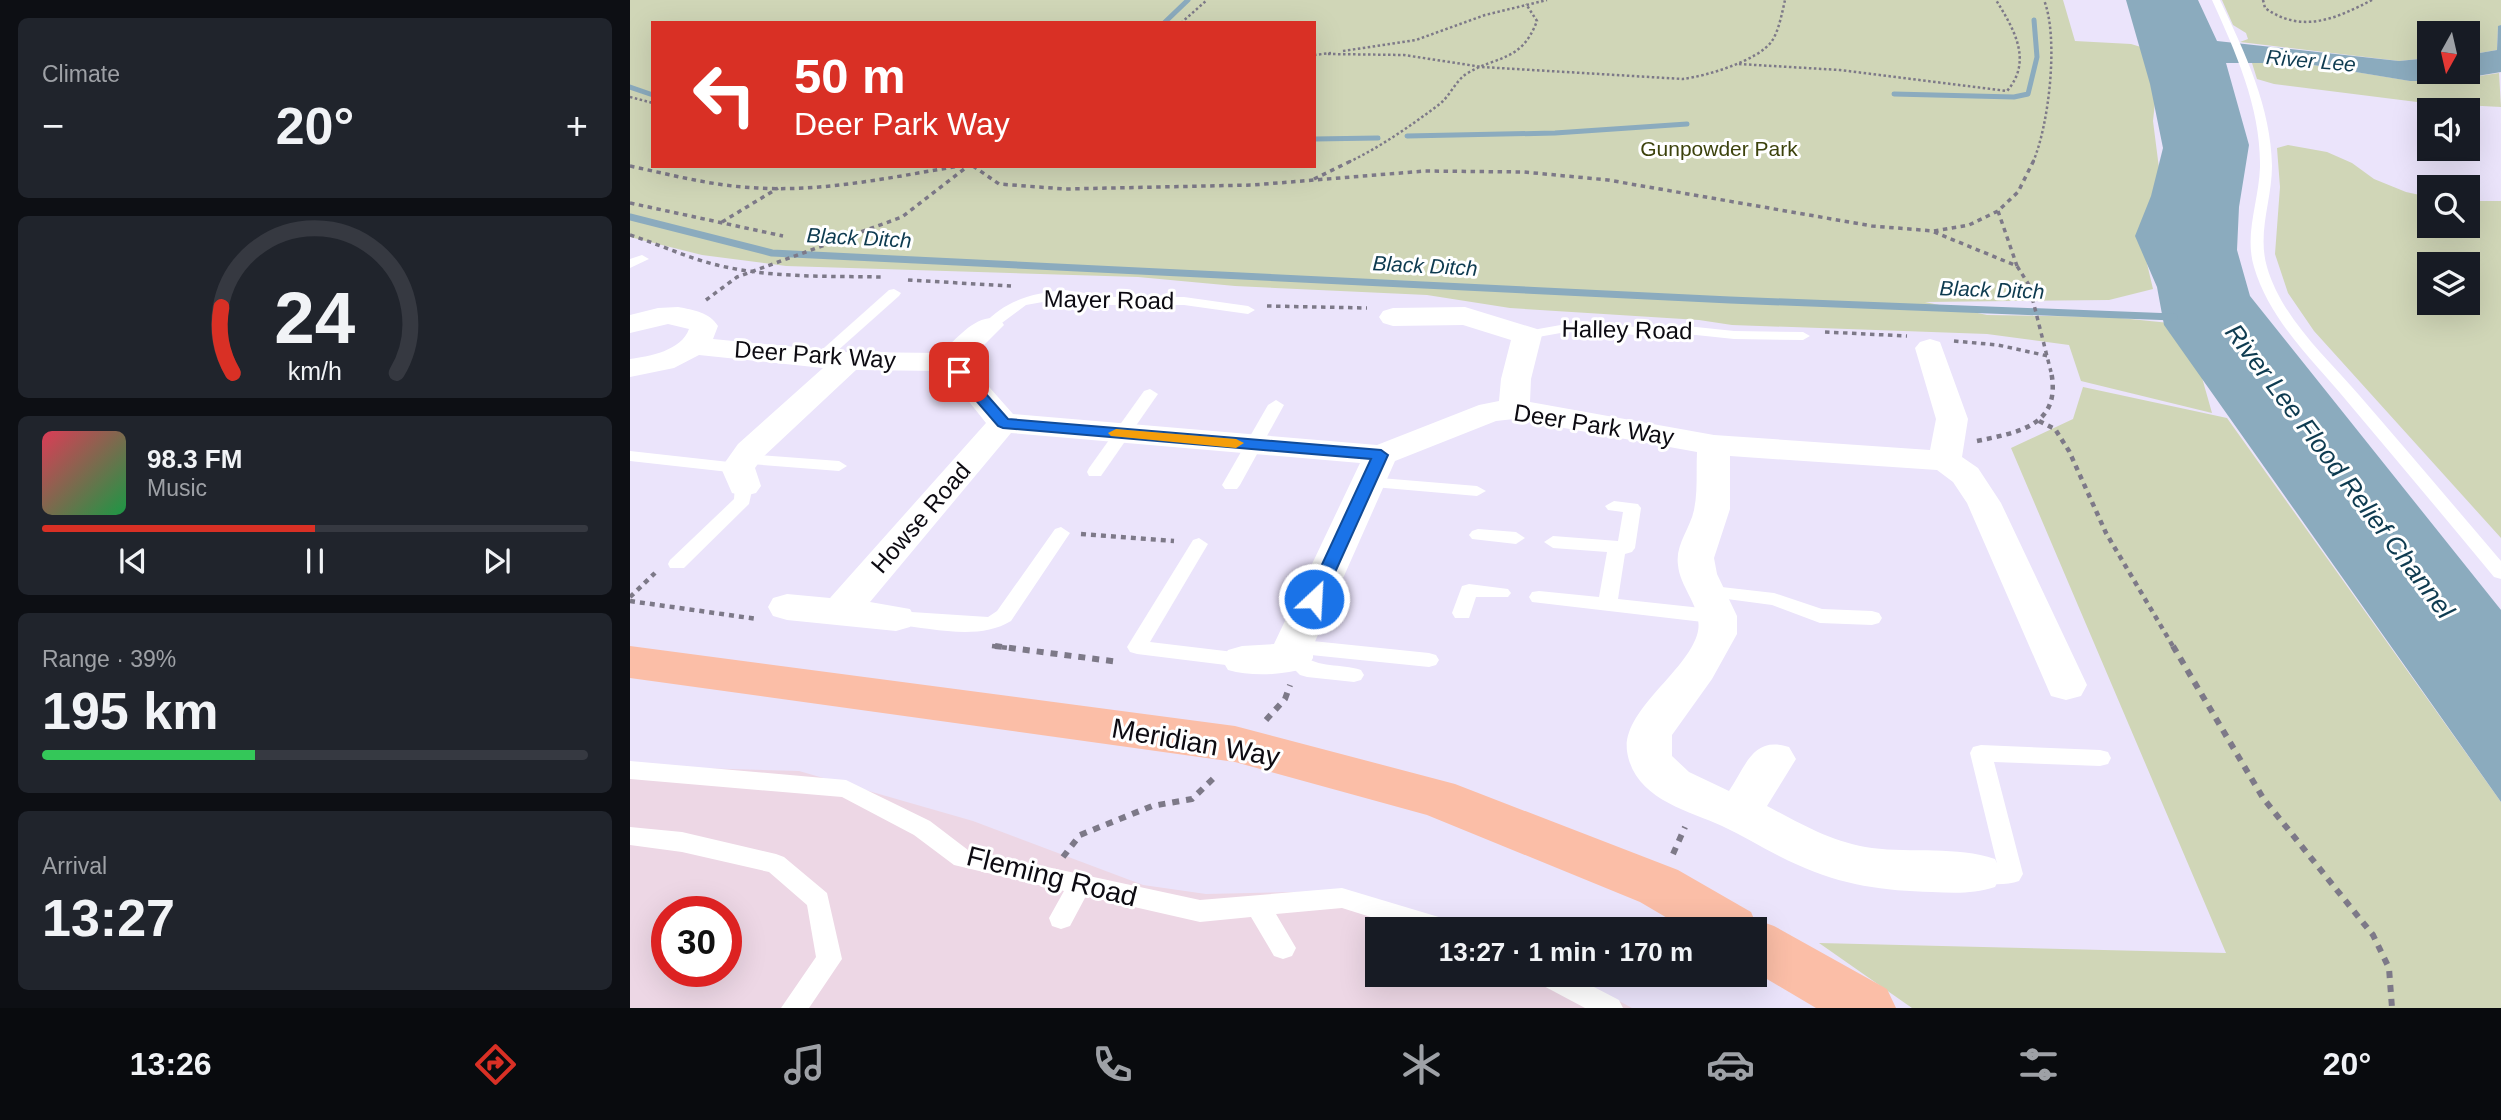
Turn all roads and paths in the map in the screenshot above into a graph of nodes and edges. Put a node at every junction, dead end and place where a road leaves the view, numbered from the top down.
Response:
1 (1207, 0) edge
2 (1547, 0) edge
3 (1785, 0) edge
4 (1996, 0) edge
5 (2044, 0) edge
6 (2216, 0) edge
7 (2263, 0) edge
8 (2372, 0) edge
9 (1526, 4) junction
10 (1183, 21) edge
11 (1328, 54) junction
12 (1316, 55) edge
13 (1734, 64) junction
14 (1482, 67) junction
15 (630, 97) edge
16 (651, 102) edge
17 (630, 166) edge
18 (948, 168) edge
19 (968, 168) edge
20 (974, 168) edge
21 (1312, 180) junction
22 (779, 188) junction
23 (630, 203) edge
24 (1998, 211) junction
25 (722, 222) junction
26 (1934, 231) junction
27 (630, 235) edge
28 (783, 236) dead end
29 (2017, 266) junction
30 (756, 270) junction
31 (883, 277) dead end
32 (906, 279) dead end
33 (1013, 286) dead end
34 (894, 293) dead end
35 (697, 307) dead end
36 (1255, 308) joint
37 (1381, 313) joint
38 (630, 324) edge
39 (990, 325) joint
40 (1808, 334) joint
41 (1527, 335) junction
42 (1929, 342) junction
43 (693, 346) junction
44 (2048, 356) junction
45 (835, 360) junction
46 (949, 362) junction
47 (630, 368) edge
48 (1150, 394) dead end
49 (1276, 405) dead end
50 (1514, 410) junction
51 (2039, 421) junction
52 (1003, 423) junction
53 (1123, 434) junction
54 (1254, 445) junction
55 (1714, 445) junction
56 (1948, 449) junction
57 (630, 456) edge
58 (839, 466) dead end
59 (1374, 468) junction
60 (742, 471) junction
61 (1095, 472) dead end
62 (1231, 485) dead end
63 (1477, 491) dead end
64 (1614, 506) dead end
65 (1061, 533) joint
66 (1478, 534) dead end
67 (1516, 538) dead end
68 (1553, 542) dead end
69 (1199, 544) joint
70 (1617, 547) junction
71 (677, 564) joint
72 (2501, 573) edge
73 (1502, 593) dead end
74 (1539, 597) dead end
75 (630, 599) edge
76 (1608, 603) junction
77 (1712, 604) junction
78 (777, 613) joint
79 (839, 613) junction
80 (1462, 613) dead end
81 (896, 618) joint
82 (1872, 618) dead end
83 (982, 645) dead end
84 (1242, 660) joint
85 (1429, 660) dead end
86 (630, 662) edge
87 (1131, 664) dead end
88 (1291, 668) junction
89 (1354, 675) dead end
90 (2066, 685) dead end
91 (2100, 758) dead end
92 (1774, 759) dead end
93 (630, 769) edge
94 (1208, 771) dead end
95 (1698, 797) junction
96 (1740, 813) junction
97 (630, 836) edge
98 (1978, 873) joint
99 (1048, 877) junction
100 (1080, 884) junction
101 (1659, 886) junction
102 (1256, 904) junction
103 (1404, 917) edge
104 (1712, 917) edge
105 (1060, 918) dead end
106 (1283, 948) dead end
107 (1767, 950) edge
108 (1570, 987) edge
109 (794, 1008) edge
110 (1610, 1008) edge
111 (1867, 1008) edge
112 (2392, 1008) edge

1 - 10 path
2 - 9 path
3 - 13 path
4 - 13 path
5 - 24 path
6 - 72 lane
7 - 8 path
9 - 11 path
9 - 14 path
11 - 12 path
11 - 14 path
13 - 14 path
14 - 21 path
15 - 16 path
17 - 22 path
18 - 22 path
19 - 30 path
20 - 21 path
21 - 26 path
22 - 25 path
23 - 25 path
24 - 26 path
24 - 29 path
25 - 28 path
26 - 29 path
27 - 30 path
29 - 44 path
30 - 31 path
30 - 35 path
32 - 33 path
34 - 45 lane
36 - 37 path
36 - 39 lane, Mayer Road
37 - 41 street
38 - 43 street
39 - 46 street, Mayer Road
40 - 41 lane, Halley Road
40 - 42 path
41 - 50 street, Halley Road
42 - 44 path
42 - 56 street
43 - 45 street, Deer Park Way
43 - 47 street
44 - 51 path
45 - 46 street, Deer Park Way
45 - 60 street
46 - 52 street
48 - 53 lane
49 - 54 lane
50 - 55 street, Deer Park Way
50 - 59 street, Deer Park Way
51 - 56 path
51 - 112 path
52 - 53 street, Deer Park Way
52 - 79 street, Howse Road
53 - 54 street, Deer Park Way
53 - 61 lane
54 - 59 street, Deer Park Way
54 - 62 lane
55 - 56 street, Deer Park Way
55 - 77 street
56 - 90 street
57 - 60 lane
58 - 60 lane
59 - 63 lane
59 - 88 street
60 - 71 lane
64 - 70 lane
65 - 69 path
65 - 81 lane
66 - 67 lane
68 - 70 lane
69 - 84 lane
70 - 76 lane
71 - 75 path
73 - 80 lane
74 - 76 lane
75 - 78 path
76 - 77 lane
77 - 82 lane
77 - 95 street
78 - 79 street
79 - 81 street
83 - 87 path
84 - 88 street
85 - 88 lane
86 - 101 main road, Meridian Way
88 - 89 lane
91 - 98 lane
92 - 96 street
93 - 99 lane, Fleming Road
94 - 99 path
95 - 96 street
95 - 101 path
96 - 98 street
97 - 109 lane
99 - 100 lane, Fleming Road
100 - 102 lane, Fleming Road
100 - 105 lane
101 - 104 main road, Meridian Way
102 - 103 lane, Fleming Road
102 - 106 lane
107 - 111 main road
108 - 110 lane

